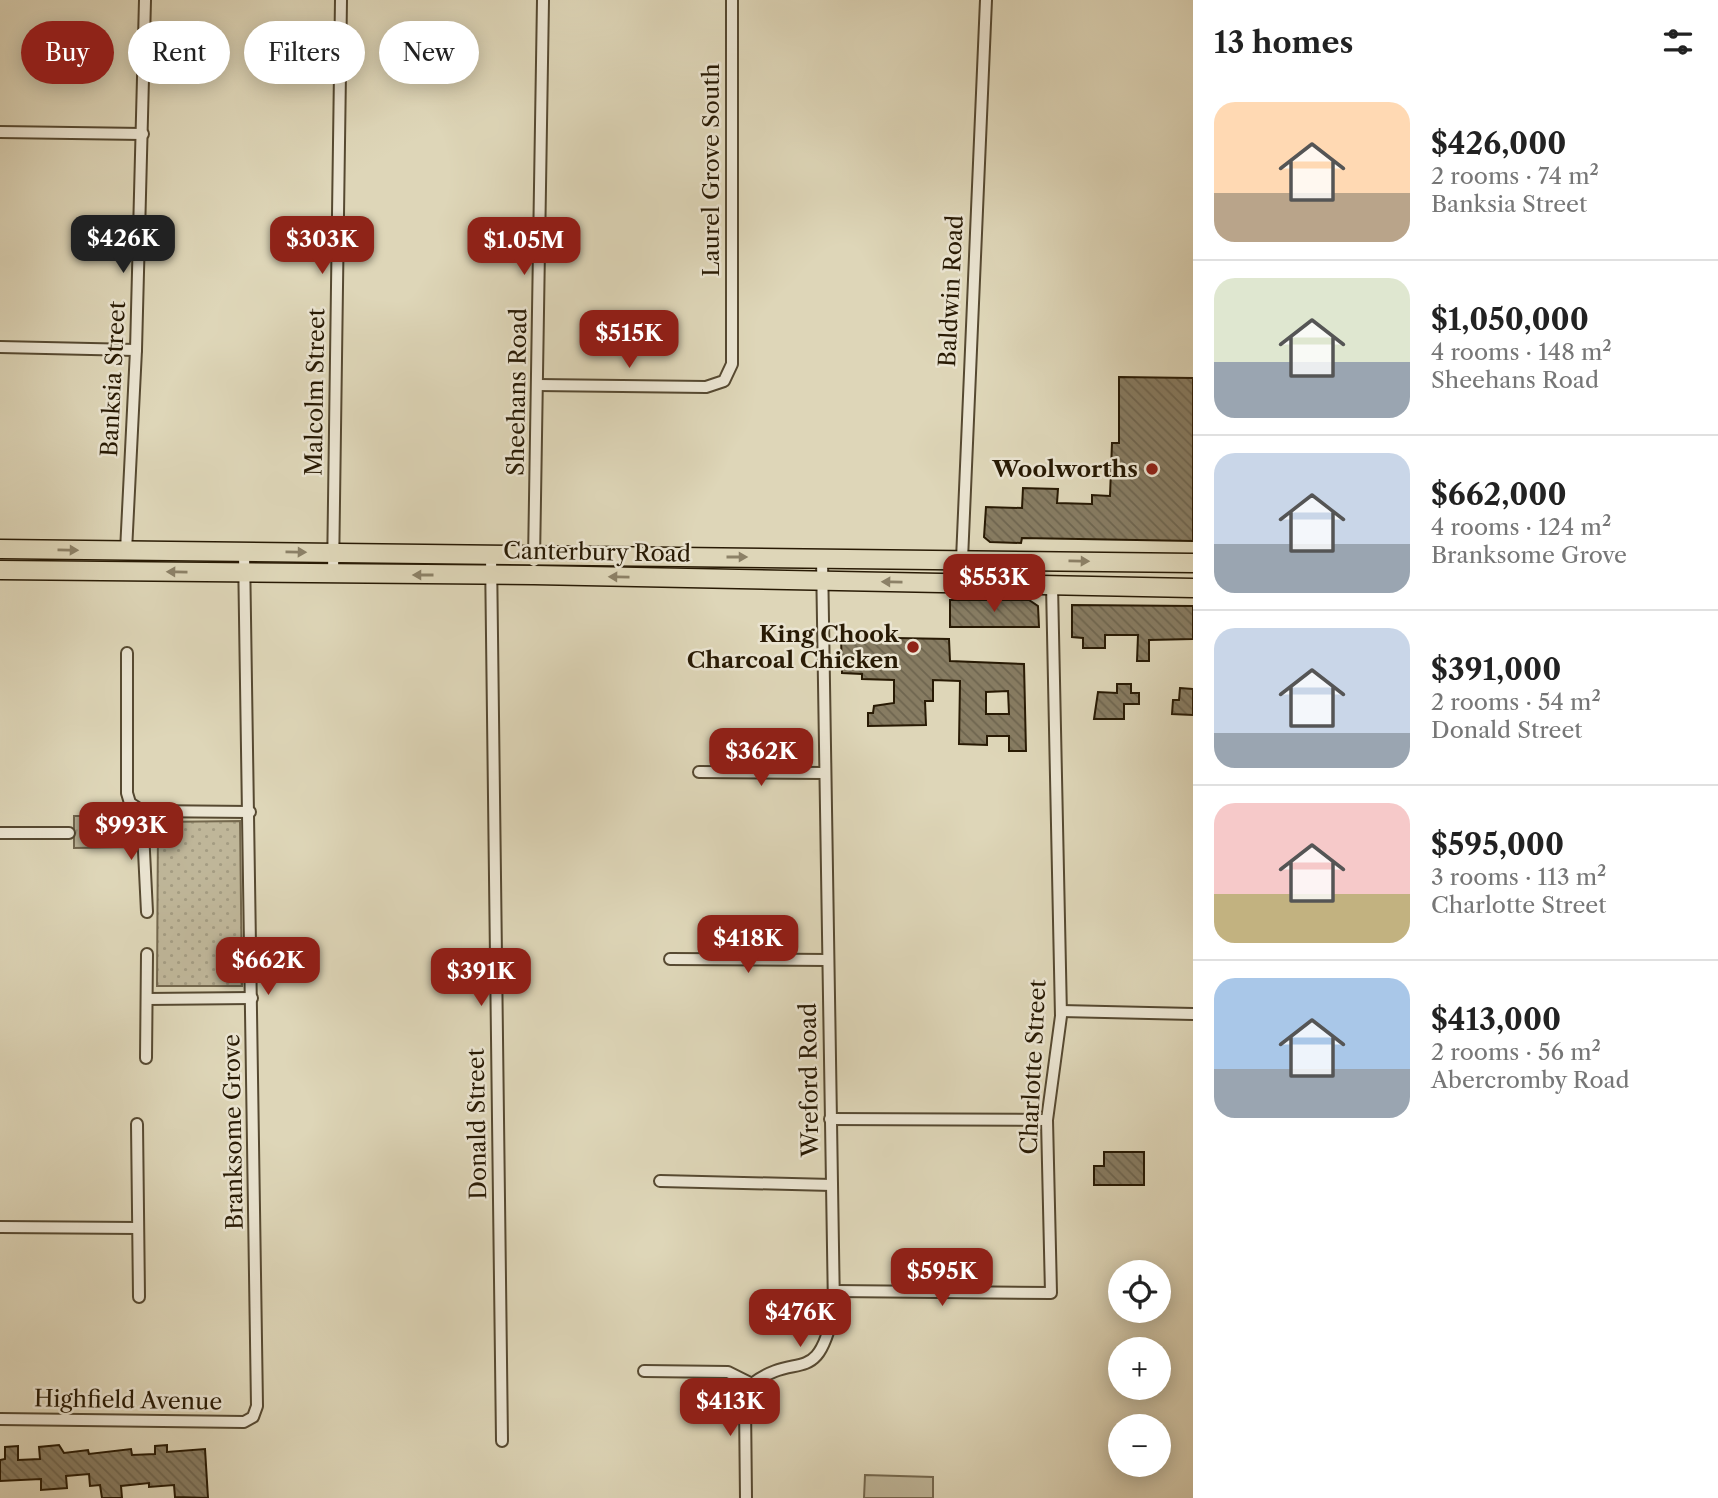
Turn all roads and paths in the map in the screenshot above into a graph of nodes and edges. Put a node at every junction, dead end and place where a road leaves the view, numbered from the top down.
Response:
1 (145, 0) edge
2 (341, 0) edge
3 (542, 0) edge
4 (732, 0) edge
5 (986, 0) edge
6 (0, 132) edge
7 (143, 134) junction
8 (0, 347) edge
9 (136, 350) junction
10 (538, 385) junction
11 (0, 549) edge
12 (126, 551) junction
13 (244, 552) junction
14 (334, 553) junction
15 (491, 555) junction
16 (534, 555) junction
17 (822, 558) junction
18 (961, 559) junction
19 (1193, 563) edge
20 (0, 570) edge
21 (245, 572) junction
22 (333, 574) junction
23 (491, 575) junction
24 (534, 575) junction
25 (821, 581) junction
26 (961, 583) junction
27 (1052, 585) junction
28 (1193, 588) edge
29 (127, 653) dead end
30 (699, 772) dead end
31 (824, 773) junction
32 (142, 811) junction
33 (250, 812) junction
34 (0, 833) edge
35 (69, 833) dead end
36 (148, 912) dead end
37 (147, 954) dead end
38 (670, 958) dead end
39 (827, 960) junction
40 (252, 998) junction
41 (147, 999) junction
42 (1061, 1011) junction
43 (1193, 1014) edge
44 (146, 1058) dead end
45 (830, 1119) junction
46 (1047, 1120) junction
47 (137, 1124) dead end
48 (660, 1181) dead end
49 (832, 1185) junction
50 (0, 1227) edge
51 (137, 1228) junction
52 (834, 1291) junction
53 (139, 1297) dead end
54 (644, 1371) dead end
55 (752, 1384) junction
56 (253, 1417) joint
57 (0, 1419) edge
58 (502, 1441) dead end
59 (747, 1498) edge

1 - 7 street, Banksia Street
2 - 14 street, Malcolm Street
3 - 10 street, Sheehans Road
4 - 10 street, Laurel Grove South
5 - 18 street, Baldwin Road
6 - 7 street
7 - 9 street, Banksia Street
8 - 9 street
9 - 12 street, Banksia Street
10 - 16 street, Sheehans Road
11 -> 12 main road, Canterbury Road
12 - 13 main road, Canterbury Road
13 -> 14 main road, Canterbury Road
13 - 21 street, Branksome Grove
14 - 15 main road, Canterbury Road
14 - 22 street, Malcolm Street
15 - 16 main road, Canterbury Road
15 - 23 street, Donald Street
16 -> 17 main road, Canterbury Road
16 - 24 street, Sheehans Road
17 - 18 main road, Canterbury Road
17 - 25 street, Wreford Road
18 -> 19 main road, Canterbury Road
18 - 26 street, Baldwin Road
21 -> 20 main road, Canterbury Road
21 - 22 main road, Canterbury Road
21 - 33 street, Branksome Grove
23 -> 22 main road, Canterbury Road
23 - 24 main road, Canterbury Road
23 - 58 street, Donald Street
25 -> 24 main road, Canterbury Road
26 -> 25 main road, Canterbury Road
25 - 31 street, Wreford Road
26 - 27 main road, Canterbury Road
27 - 28 main road, Canterbury Road
27 - 42 street, Charlotte Street
29 - 32 street
30 - 31 street
31 - 39 street, Wreford Road
32 - 33 street
32 - 36 street
33 - 40 street, Branksome Grove
34 - 35 street
37 - 41 street
38 - 39 street
39 - 45 street, Wreford Road
40 - 41 street
40 - 56 street, Branksome Grove
41 - 44 street
42 - 43 street
42 - 46 street, Charlotte Street
45 - 46 street
45 - 49 street, Wreford Road
46 - 52 street, Charlotte Street
47 - 51 street
48 - 49 street
49 - 52 street, Wreford Road
50 - 51 street
51 - 53 street
52 - 55 street, Wreford Road
54 - 55 street
55 - 59 street
56 - 57 street, Highfield Avenue

